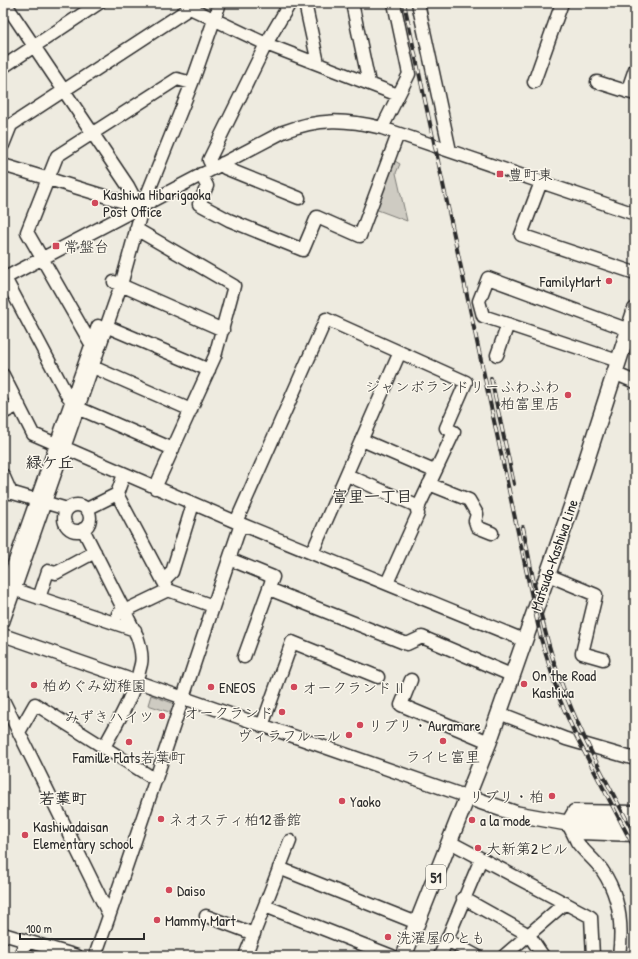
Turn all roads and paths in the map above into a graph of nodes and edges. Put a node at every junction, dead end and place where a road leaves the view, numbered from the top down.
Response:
1 (4, 3) edge
2 (99, 3) edge
3 (211, 3) edge
4 (220, 3) edge
5 (290, 3) edge
6 (305, 3) edge
7 (352, 3) edge
8 (394, 3) edge
9 (418, 3) edge
10 (562, 3) edge
11 (188, 5) edge
12 (210, 17) junction
13 (266, 44) junction
14 (36, 46) junction
15 (318, 63) junction
16 (3, 67) edge
17 (635, 70) edge
18 (188, 82) junction
19 (534, 82) dead end
20 (598, 82) dead end
21 (369, 83) junction
22 (64, 90) junction
23 (631, 93) edge
24 (398, 95) junction
25 (382, 128) junction
26 (93, 133) junction
27 (398, 134) junction
28 (3, 145) edge
29 (450, 151) junction
30 (3, 165) edge
31 (218, 166) junction
32 (201, 174) junction
33 (49, 179) junction
34 (541, 182) junction
35 (299, 198) dead end
36 (138, 206) junction
37 (635, 214) edge
38 (136, 229) junction
39 (42, 260) junction
40 (635, 273) edge
41 (4, 279) edge
42 (117, 283) junction
43 (635, 310) edge
44 (508, 324) junction
45 (106, 326) junction
46 (223, 330) junction
47 (629, 330) junction
48 (94, 348) junction
49 (400, 352) junction
50 (497, 355) dead end
51 (88, 365) junction
52 (616, 367) junction
53 (209, 370) junction
54 (3, 375) edge
55 (635, 382) edge
56 (75, 404) junction
57 (19, 405) junction
58 (191, 410) junction
59 (3, 413) edge
60 (362, 440) junction
61 (60, 446) junction
62 (173, 449) junction
63 (434, 471) junction
64 (124, 474) junction
65 (347, 475) junction
66 (3, 476) edge
67 (429, 484) junction
68 (155, 488) junction
69 (7, 491) edge
70 (117, 494) junction
71 (40, 502) junction
72 (193, 504) junction
73 (419, 507) junction
74 (67, 509) junction
75 (87, 509) junction
76 (238, 523) junction
77 (83, 529) junction
78 (492, 533) dead end
79 (95, 552) junction
80 (312, 553) junction
81 (229, 559) junction
82 (548, 574) junction
83 (387, 583) junction
84 (165, 585) junction
85 (7, 589) edge
86 (269, 589) junction
87 (39, 598) junction
88 (213, 606) junction
89 (124, 611) junction
90 (105, 620) junction
91 (3, 622) edge
92 (135, 630) junction
93 (3, 635) edge
94 (524, 640) junction
95 (244, 657) dead end
96 (603, 659) dead end
97 (511, 675) junction
98 (378, 676) dead end
99 (410, 680) dead end
100 (135, 682) junction
101 (182, 699) junction
102 (3, 700) edge
103 (499, 713) junction
104 (262, 726) junction
105 (19, 732) junction
106 (488, 742) junction
107 (104, 748) junction
108 (635, 759) edge
109 (156, 780) junction
110 (468, 797) junction
111 (635, 812) edge
112 (635, 824) edge
113 (571, 829) junction
114 (635, 835) edge
115 (290, 841) dead end
116 (450, 842) junction
117 (481, 859) junction
118 (279, 868) junction
119 (463, 898) junction
120 (565, 903) junction
121 (265, 906) junction
122 (109, 915) junction
123 (206, 916) dead end
124 (417, 923) junction
125 (3, 934) edge
126 (254, 934) junction
127 (529, 935) junction
128 (447, 940) junction
129 (25, 941) junction
130 (21, 956) edge
131 (77, 956) edge
132 (95, 956) edge
133 (245, 956) edge
134 (392, 956) edge
135 (404, 956) edge
136 (440, 956) edge
137 (477, 956) edge
138 (504, 956) edge
139 (543, 956) edge
140 (593, 956) edge
141 (619, 956) edge

1 - 14 street
2 - 14 street
3 - 12 street
4 - 12 street
5 - 13 street
6 - 15 street
7 - 21 street
8 - 24 street
9 - 29 street
10 - 19 street
11 - 12 street
11 - 22 street
12 - 13 street
12 - 18 street
13 - 15 street
13 - 31 street
14 - 16 street
14 - 22 street
15 - 21 street
17 - 23 street
18 - 26 street
18 - 36 street
20 - 23 street
21 - 24 street
22 - 26 street
22 - 28 street
24 - 25 street
25 - 27 street
25 - 31 street
26 - 33 street
26 - 36 street
27 - 29 street
27 - 32 street
29 - 34 street
30 - 33 street
31 - 32 street
31 - 35 street
32 - 36 street
33 - 36 street
33 - 39 street
34 - 37 street
34 - 40 street
36 - 38 street
36 - 39 street
36 - 42 street
38 - 42 street
38 - 46 street
39 - 41 street
39 - 48 street
41 - 56 street
42 - 45 street
42 - 46 street
42 - 48 street
43 - 47 main road, Matsudo-Kashiwa Line
44 - 47 street
44 - 50 street
44 - 52 street
45 - 48 street
45 - 53 street
46 - 53 street
47 - 52 main road, Matsudo-Kashiwa Line
48 - 51 street
49 - 60 street
49 - 63 street
49 - 76 street
51 - 56 street
51 - 58 street
52 - 55 street
52 - 82 main road, Matsudo-Kashiwa Line
53 - 58 street
54 - 57 street
56 - 61 street
56 - 62 street
57 - 59 street
57 - 61 street
58 - 62 street
60 - 63 street
60 - 65 street
61 - 64 street
61 - 71 street
62 - 68 street
63 - 67 street
64 - 68 street
64 - 70 street
65 - 73 street
65 - 80 street
66 - 69 street
67 - 73 street
67 - 78 street
68 - 72 street
69 - 71 street
70 - 75 street
70 - 84 street
71 - 74 street
71 - 85 street
72 - 76 street
72 - 84 street
73 - 83 street
74 - 75 street
74 - 77 street
75 - 77 street
76 - 80 street
76 - 81 street
77 - 79 street
79 - 87 street
79 - 89 street
80 - 83 street
81 - 86 street
81 - 88 street
82 - 94 main road, Matsudo-Kashiwa Line
82 - 96 street
83 - 94 street
84 - 88 street
84 - 89 street
85 - 87 street
85 - 91 street
86 - 95 street
86 - 97 street
87 - 90 street
88 - 101 street
89 - 90 street
89 - 92 street
90 - 92 street
92 - 100 street
93 - 100 street
94 - 97 main road, Matsudo-Kashiwa Line
97 - 103 main road, Matsudo-Kashiwa Line
98 - 104 street
99 - 106 street
100 - 101 street
100 - 107 street
101 - 104 street
101 - 109 street
102 - 105 street
103 - 106 main road, Matsudo-Kashiwa Line
103 - 108 street
104 - 110 street
105 - 107 street
105 - 122 street
106 - 110 main road, Matsudo-Kashiwa Line
107 - 109 street
109 - 122 street
110 - 113 main road
110 - 116 main road, 51
111 - 113 street
112 - 113 main road
113 - 114 street
113 - 141 street
115 - 118 street
116 - 117 street
116 - 124 main road, 51
117 - 119 street
117 - 120 street
118 - 121 street
118 - 124 street
119 - 127 street
119 - 128 street
120 - 127 street
120 - 140 street
121 - 126 street
121 - 134 street
122 - 132 street
123 - 126 street
124 - 135 main road, 51
125 - 129 street
126 - 133 street
127 - 138 street
127 - 139 street
128 - 136 street
128 - 137 street
129 - 130 street
129 - 131 street

